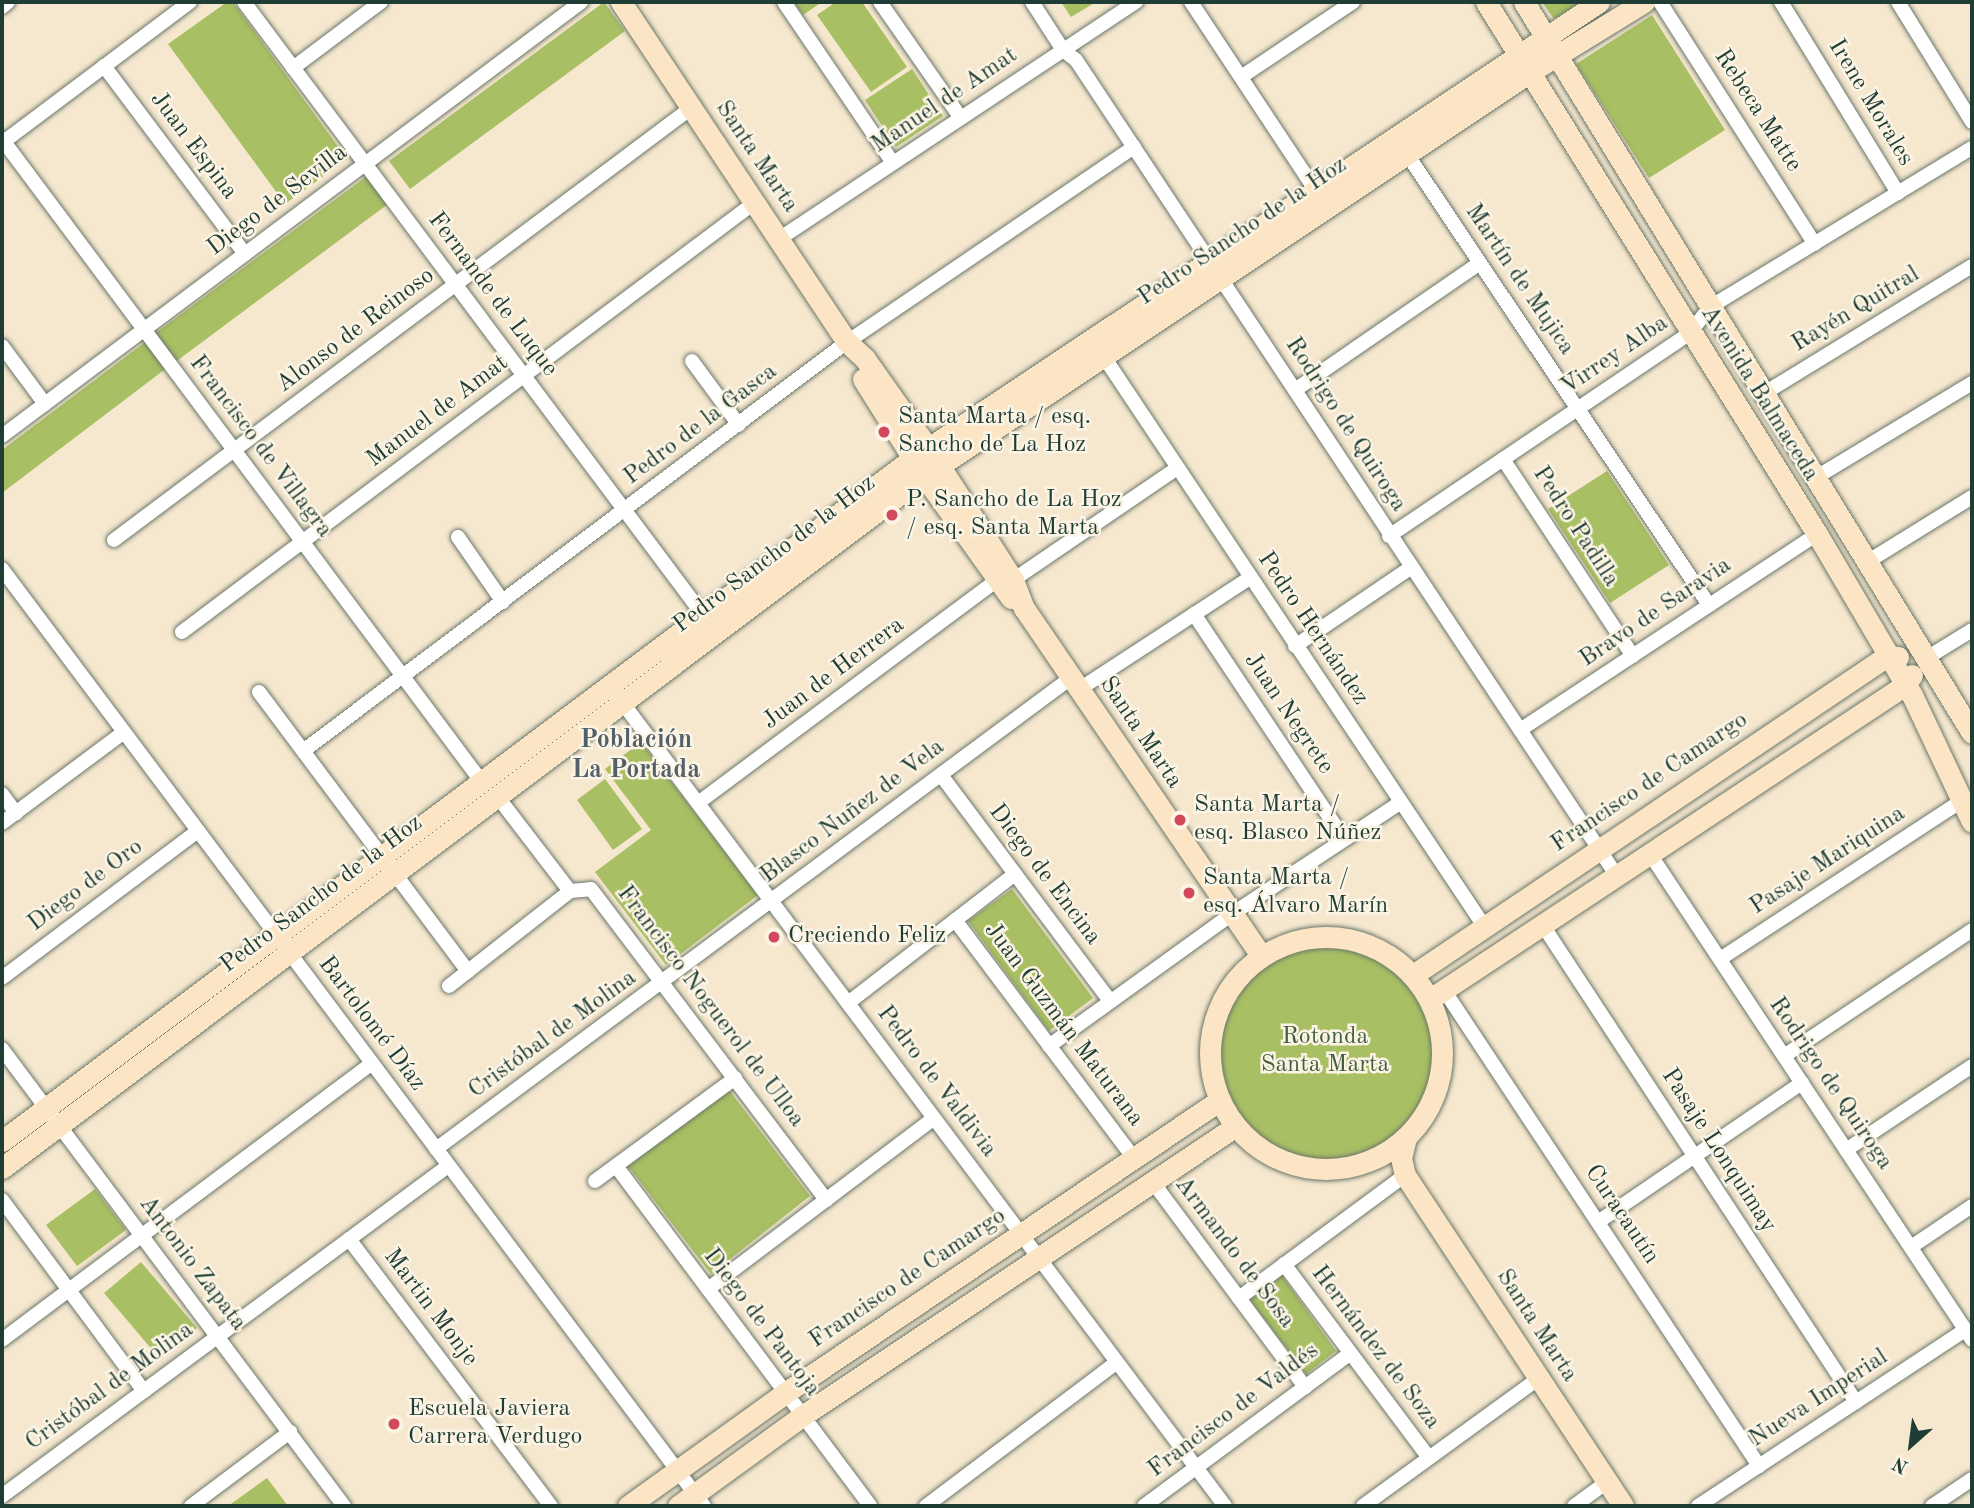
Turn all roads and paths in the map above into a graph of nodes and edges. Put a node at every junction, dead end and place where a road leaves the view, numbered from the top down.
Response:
1 (8, 2) edge
2 (190, 2) edge
3 (244, 2) edge
4 (381, 2) edge
5 (581, 2) edge
6 (621, 2) edge
7 (784, 2) edge
8 (880, 2) edge
9 (1031, 2) edge
10 (1136, 2) edge
11 (1191, 2) edge
12 (1353, 2) edge
13 (1486, 2) edge
14 (1524, 2) edge
15 (1599, 2) edge
16 (1644, 2) edge
17 (1660, 2) edge
18 (1781, 2) edge
19 (1898, 2) edge
20 (2, 7) edge
21 (1544, 36) junction
22 (1063, 50) junction
23 (1518, 53) junction
24 (1557, 55) junction
25 (104, 66) junction
26 (293, 68) junction
27 (1530, 72) junction
28 (1241, 77) junction
29 (691, 108) junction
30 (961, 118) junction
31 (1972, 122) edge
32 (2, 141) edge
33 (1134, 147) junction
34 (1972, 148) edge
35 (1407, 154) junction
36 (893, 163) junction
37 (365, 164) junction
38 (1315, 189) junction
39 (1898, 193) junction
40 (754, 203) junction
41 (779, 239) junction
42 (1815, 244) junction
43 (245, 254) junction
44 (1209, 260) junction
45 (1480, 263) junction
46 (1972, 266) edge
47 (1221, 278) junction
48 (456, 285) junction
49 (1710, 307) junction
50 (144, 330) junction
51 (1689, 334) junction
52 (847, 342) junction
53 (2, 346) edge
54 (1104, 357) junction
55 (691, 361) dead end
56 (524, 376) junction
57 (1972, 383) edge
58 (1295, 390) junction
59 (1763, 394) junction
60 (45, 404) junction
61 (1578, 409) junction
62 (739, 425) junction
63 (2, 436) edge
64 (234, 450) junction
65 (1503, 459) junction
66 (926, 462) junction
67 (1177, 468) junction
68 (1815, 478) junction
69 (1972, 498) edge
70 (625, 511) junction
71 (1816, 534) junction
72 (1389, 536) junction
73 (458, 537) dead end
74 (114, 540) dead end
75 (302, 542) junction
76 (1867, 562) junction
77 (1410, 568) junction
78 (2, 569) edge
79 (1250, 578) junction
80 (1005, 581) junction
81 (503, 601) junction
82 (1709, 605) junction
83 (1194, 614) junction
84 (703, 615) junction
85 (1972, 630) edge
86 (181, 632) dead end
87 (1295, 646) junction
88 (1633, 656) junction
89 (1886, 656) junction
90 (1925, 659) junction
91 (403, 676) junction
92 (1075, 684) junction
93 (1905, 685) junction
94 (259, 692) dead end
95 (616, 694) junction
96 (1520, 730) junction
97 (124, 732) junction
98 (1972, 733) edge
99 (303, 751) junction
100 (941, 775) junction
101 (481, 782) junction
102 (2, 794) edge
103 (497, 796) junction
104 (1961, 802) junction
105 (698, 803) junction
106 (1400, 803) junction
107 (16, 813) junction
108 (1972, 822) edge
109 (2, 823) edge
110 (198, 831) junction
111 (1344, 839) junction
112 (1600, 848) junction
113 (1650, 854) junction
114 (389, 864) junction
115 (1015, 874) junction
116 (1617, 876) junction
117 (570, 891) junction
118 (771, 901) junction
119 (1232, 914) junction
120 (954, 920) junction
121 (1542, 924) junction
122 (1484, 926) junction
123 (1972, 930) edge
124 (282, 944) junction
125 (1261, 956) junction
126 (1720, 959) junction
127 (468, 971) junction
128 (1413, 975) junction
129 (2, 978) edge
130 (663, 982) junction
131 (449, 986) dead end
132 (1437, 995) junction
133 (1110, 1001) junction
134 (848, 1003) junction
135 (1049, 1046) junction
136 (2, 1049) edge
137 (1784, 1056) junction
138 (372, 1063) junction
139 (1972, 1066) edge
140 (735, 1078) junction
141 (1802, 1083) junction
142 (1220, 1100) junction
143 (53, 1116) junction
144 (934, 1118) junction
145 (1236, 1126) junction
146 (1406, 1138) junction
147 (2, 1141) edge
148 (436, 1149) junction
149 (1846, 1150) junction
150 (1695, 1156) junction
151 (1134, 1158) junction
152 (1374, 1159) junction
153 (449, 1166) junction
154 (616, 1166) junction
155 (2, 1168) edge
156 (1405, 1175) junction
157 (595, 1181) dead end
158 (1152, 1181) junction
159 (2, 1200) edge
160 (826, 1200) junction
161 (1972, 1206) edge
162 (1598, 1222) junction
163 (142, 1235) junction
164 (1022, 1236) junction
165 (349, 1239) junction
166 (1911, 1247) junction
167 (1038, 1257) junction
168 (1284, 1264) junction
169 (708, 1289) junction
170 (69, 1290) junction
171 (1239, 1298) junction
172 (1969, 1335) edge
173 (218, 1336) junction
174 (2, 1340) edge
175 (1351, 1353) junction
176 (1117, 1362) junction
177 (1539, 1378) junction
178 (1306, 1387) junction
179 (144, 1391) junction
180 (785, 1393) junction
181 (1856, 1402) junction
182 (802, 1416) junction
183 (290, 1432) junction
184 (1429, 1458) junction
185 (1759, 1466) junction
186 (1196, 1468) junction
187 (676, 1470) junction
188 (1972, 1479) edge
189 (1607, 1482) junction
190 (2, 1496) edge
191 (692, 1502) edge
192 (1949, 1502) edge
193 (191, 1506) edge
194 (344, 1506) edge
195 (551, 1506) edge
196 (628, 1506) edge
197 (870, 1506) edge
198 (926, 1506) edge
199 (1144, 1506) edge
200 (1225, 1506) edge
201 (1363, 1506) edge
202 (1574, 1506) edge
203 (1623, 1506) edge
204 (1698, 1506) edge
205 (1932, 1506) edge

1 - 20 street
2 - 25 street
3 - 26 street, Fernande de Luque
4 - 26 street
5 - 37 street, Diego de Sevilla
6 - 29 street, Santa Marta
7 - 36 street
8 - 30 street
9 - 22 street, Rodrigo de Quiroga
10 - 22 street, Manuel de Amat
11 - 28 street
12 - 28 street
13 - 23 street, Avenida Balmaceda
14 - 21 street, Avenida Balmaceda
15 - 21 street, Pedro Sancho de la Hoz
16 - 24 street, Pedro Sancho de la Hoz
17 - 42 street, Rebeca Matte
18 - 39 street, Irene Morales
19 - 31 street
21 - 23 street, Pedro Sancho de la Hoz
21 - 24 street, Avenida Balmaceda
22 - 30 street, Manuel de Amat
22 - 33 street, Rodrigo de Quiroga
23 - 27 street, Avenida Balmaceda
23 - 38 street, Pedro Sancho de la Hoz
24 - 27 street, Pedro Sancho de la Hoz
24 - 49 street, Avenida Balmaceda
25 - 32 street
25 - 43 street, Juan Espina
26 - 37 street, Fernande de Luque
27 - 35 street, Pedro Sancho de la Hoz
27 - 51 street, Avenida Balmaceda
28 - 38 street
29 - 40 street, Santa Marta
29 - 48 street, Alonso de Reinoso
30 - 36 street, Manuel de Amat
32 - 50 street, Francisco de Villagra
33 - 44 street, Rodrigo de Quiroga
33 - 52 street, Pedro de la Gasca
34 - 39 street, Virrey Alba
35 - 45 street, Martín de Mujica
35 - 47 street, Pedro Sancho de la Hoz
36 - 41 street, Manuel de Amat
37 - 43 street, Diego de Sevilla
37 - 48 street, Fernande de Luque
38 - 44 street, Pedro Sancho de la Hoz
39 - 42 street, Virrey Alba
40 - 41 street, Santa Marta
40 - 56 street, Manuel de Amat
41 - 52 street, Santa Marta
42 - 49 street, Virrey Alba
43 - 50 street, Diego de Sevilla
44 - 47 street, Rodrigo de Quiroga
44 - 66 street, Pedro Sancho de la Hoz
45 - 58 street
45 - 61 street, Martín de Mujica
46 - 59 street, Rayén Quitral
47 - 54 street, Pedro Sancho de la Hoz
47 - 58 street, Rodrigo de Quiroga
48 - 56 street, Fernande de Luque
48 - 64 street, Alonso de Reinoso
49 - 51 street, Virrey Alba
49 - 59 street, Avenida Balmaceda
50 - 60 street, Diego de Sevilla
50 - 64 street, Francisco de Villagra
51 - 61 street, Virrey Alba
51 - 71 street, Avenida Balmaceda
52 - 62 street, Pedro de la Gasca
52 - 66 street, Santa Marta
53 - 60 street
54 - 66 street, Pedro Sancho de la Hoz
54 - 67 street, Pedro Hernández
55 - 62 street
56 - 70 street, Fernande de Luque
56 - 75 street, Manuel de Amat
57 - 68 street
58 - 72 street, Rodrigo de Quiroga
59 - 68 street, Avenida Balmaceda
60 - 63 street, Diego de Sevilla
61 - 65 street, Virrey Alba
61 - 82 street, Martín de Mujica
62 - 70 street, Pedro de la Gasca
64 - 74 street, Alonso de Reinoso
64 - 75 street, Francisco de Villagra
65 - 72 street, Virrey Alba
65 - 88 street, Pedro Padilla
66 - 80 street, Santa Marta
66 - 84 street, Pedro Sancho de la Hoz
66 - 95 street, Pedro Sancho de la Hoz
67 - 79 street, Pedro Hernández
67 - 80 street, Juan de Herrera
68 - 76 street, Avenida Balmaceda
69 - 76 street
70 - 81 street, Pedro de la Gasca
70 - 84 street, Fernande de Luque
71 - 82 street, Bravo de Saravia
71 - 89 street, Avenida Balmaceda
72 - 77 street, Rodrigo de Quiroga
73 - 81 street
75 - 86 street, Manuel de Amat
75 - 91 street, Francisco de Villagra
76 - 90 street, Avenida Balmaceda
77 - 87 street
77 - 96 street, Rodrigo de Quiroga
78 - 97 street, Bartolomé Díaz
79 - 83 street, Blasco Nuñez de Vela
79 - 87 street, Pedro Hernández
80 - 92 street, Santa Marta
80 - 105 street, Juan de Herrera
81 - 91 street, Pedro de la Gasca
82 - 88 street, Bravo de Saravia
83 - 92 street, Blasco Nuñez de Vela
83 - 111 street, Juan Negrete
84 - 95 street, Pedro Sancho de la Hoz
85 - 90 street
87 - 106 street, Pedro Hernández
88 - 96 street, Bravo de Saravia
89 - 90 street
89 - 93 street, Avenida Balmaceda
89 - 112 street, Francisco de Camargo
90 - 93 street
90 - 98 street, Avenida Balmaceda
91 - 99 street, Pedro de la Gasca
91 - 101 street, Francisco de Villagra
92 - 100 street, Blasco Nuñez de Vela
92 - 119 street, Santa Marta
93 - 104 street, Avenida Balmaceda
93 - 113 street
94 - 99 street
95 - 101 street, Pedro Sancho de la Hoz
95 - 103 street, Pedro Sancho de la Hoz
95 - 105 street, Pedro de Valdivia
96 - 112 street, Rodrigo de Quiroga
97 - 107 street
97 - 110 street, Bartolomé Díaz
99 - 114 street
100 - 115 street, Diego de Encina
100 - 118 street, Blasco Nuñez de Vela
101 - 114 street, Pedro Sancho de la Hoz
102 - 107 street
103 - 114 street, Pedro Sancho de la Hoz
103 - 117 street
104 - 108 street, Avenida Balmaceda
104 - 126 street, Pasaje Mariquina
105 - 118 street, Pedro de Valdivia
106 - 111 street
106 - 122 street, Pedro Hernández
107 - 109 street
110 - 124 street, Bartolomé Díaz
110 - 129 street, Diego de Oro
111 - 119 street
112 - 116 street, Rodrigo de Quiroga
112 - 122 street, Francisco de Camargo
113 - 116 street
113 - 126 street, Rodrigo de Quiroga
114 - 124 street, Pedro Sancho de la Hoz
114 - 127 street
115 - 120 street
115 - 133 street, Diego de Encina
116 - 121 street
117 - 127 street
117 - 130 street, Francisco Noguerol de Ulloa
118 - 130 street, Blasco Nuñez de Vela
118 - 134 street, Pedro de Valdivia
119 - 125 street, Santa Marta
119 - 133 street
120 - 134 street
120 - 135 street, Juan Guzmán Maturana
121 - 132 street
121 - 150 street, Pasaje Lonquimay
122 - 128 street, Francisco de Camargo
123 - 137 street
124 - 138 street, Bartolomé Díaz
124 - 143 street, Pedro Sancho de la Hoz
125 - 128 street
125 - 142 street
126 - 137 street, Rodrigo de Quiroga
127 - 131 street
128 - 132 street
130 - 140 street, Francisco Noguerol de Ulloa
130 - 148 street, Cristóbal de Molina
132 - 146 street
132 - 162 street, Curacautín
133 - 135 street
134 - 144 street, Pedro de Valdivia
135 - 151 street, Juan Guzmán Maturana
136 - 143 street, Antonio Zapata
137 - 141 street, Rodrigo de Quiroga
138 - 148 street, Bartolomé Díaz
138 - 163 street
139 - 149 street
140 - 154 street
140 - 160 street, Francisco Noguerol de Ulloa
141 - 149 street, Rodrigo de Quiroga
141 - 150 street
142 - 145 street
142 - 151 street, Francisco de Camargo
143 - 147 street, Pedro Sancho de la Hoz
143 - 155 street, Pedro Sancho de la Hoz
143 - 163 street, Antonio Zapata
144 - 160 street
144 - 164 street, Pedro de Valdivia
145 - 152 street
145 - 158 street
146 - 152 street
146 - 156 street
148 - 153 street, Bartolomé Díaz
149 - 166 street, Rodrigo de Quiroga
150 - 162 street
150 - 181 street, Pasaje Lonquimay
151 - 164 street, Francisco de Camargo
152 - 156 street, Santa Marta
153 - 165 street, Cristóbal de Molina
153 - 187 street, Bartolomé Díaz
154 - 157 street
154 - 169 street, Diego de Pantoja
156 - 168 street
156 - 177 street, Santa Marta
158 - 167 street
158 - 171 street, Armando de Sosa
159 - 170 street
160 - 169 street
161 - 166 street
162 - 185 street, Curacautín
163 - 170 street
163 - 173 street, Antonio Zapata
164 - 167 street, Pedro de Valdivia
164 - 180 street, Francisco de Camargo
165 - 173 street, Cristóbal de Molina
165 - 195 street, Martin Monje
166 - 172 street, Rodrigo de Quiroga
167 - 176 street, Pedro de Valdivia
167 - 182 street
168 - 171 street
168 - 175 street, Hernández de Soza
169 - 180 street, Diego de Pantoja
170 - 174 street
170 - 179 street
171 - 178 street, Armando de Sosa
172 - 181 street, Nueva Imperial
173 - 179 street, Cristóbal de Molina
173 - 183 street, Antonio Zapata
175 - 178 street, Francisco de Valdés
175 - 184 street, Hernández de Soza
176 - 186 street, Pedro de Valdivia
176 - 198 street
177 - 184 street
177 - 189 street, Santa Marta
178 - 186 street, Francisco de Valdés
179 - 190 street, Cristóbal de Molina
180 - 182 street, Diego de Pantoja
180 - 187 street, Francisco de Camargo
181 - 185 street, Nueva Imperial
182 - 191 street
182 - 197 street, Diego de Pantoja
183 - 193 street
183 - 194 street, Antonio Zapata
184 - 201 street
185 - 204 street, Nueva Imperial
186 - 199 street, Francisco de Valdés
186 - 200 street, Pedro de Valdivia
187 - 191 street, Bartolomé Díaz
187 - 196 street, Francisco de Camargo
188 - 192 street
189 - 202 street
189 - 203 street, Santa Marta
192 - 205 street

